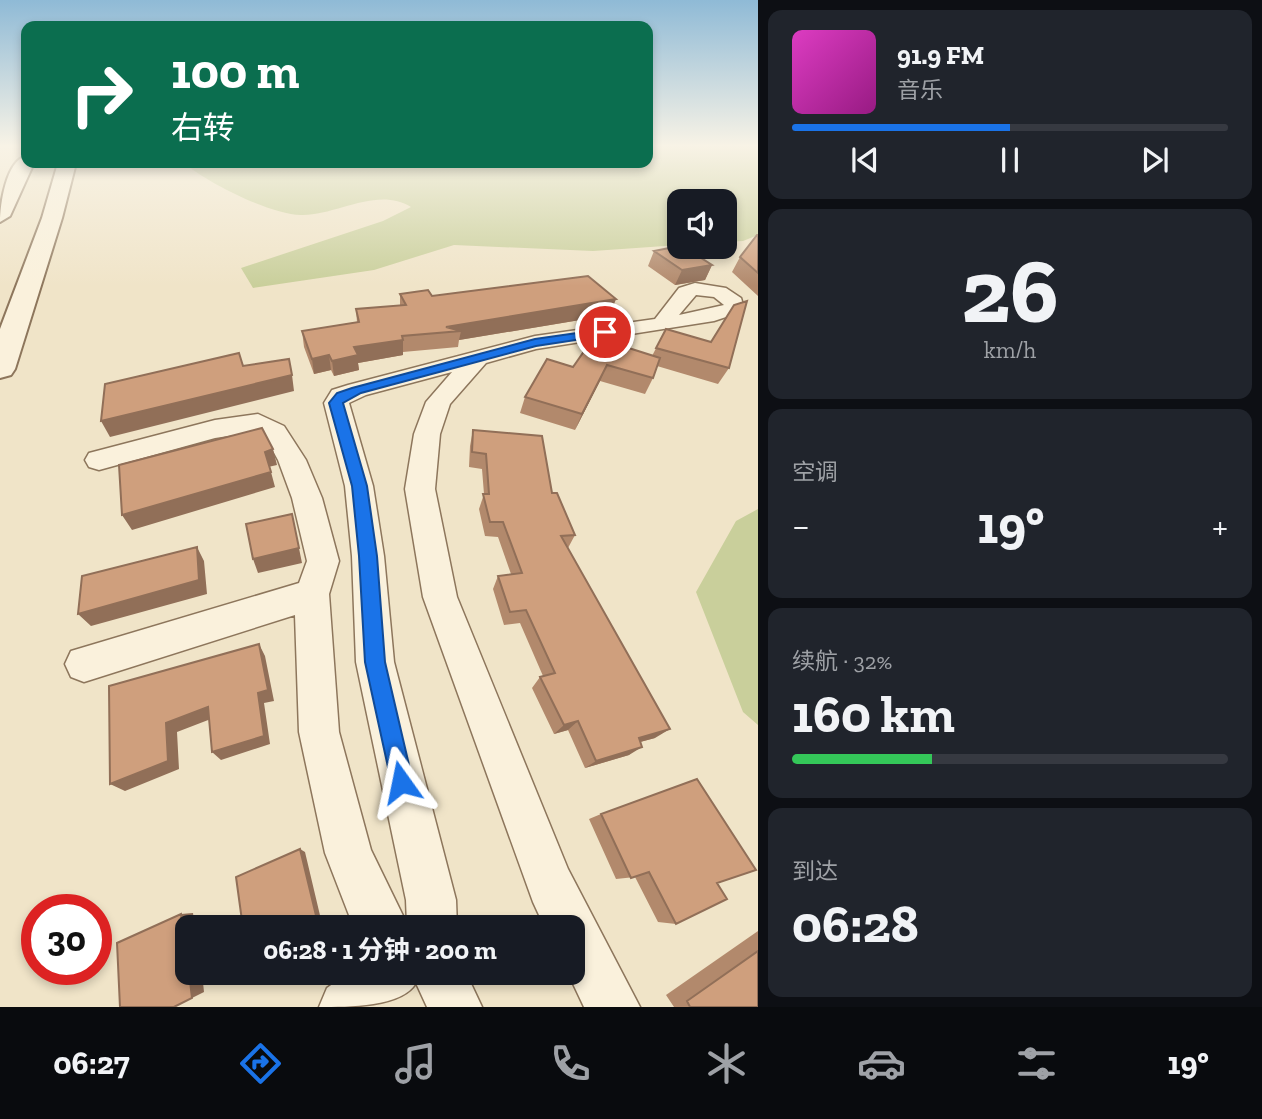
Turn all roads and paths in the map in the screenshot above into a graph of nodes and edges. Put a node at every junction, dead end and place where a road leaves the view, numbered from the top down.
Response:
1 (11, 192) edge
2 (59, 192) edge
3 (0, 216) edge
4 (662, 324) dead end
5 (477, 359) junction
6 (0, 369) edge
7 (397, 380) junction
8 (438, 402) junction
9 (99, 460) dead end
10 (312, 594) junction
11 (85, 664) dead end
12 (374, 915) edge
13 (432, 915) edge
14 (566, 915) edge
15 (585, 953) edge
16 (377, 985) edge
17 (444, 985) edge
18 (346, 1007) edge
19 (455, 1007) edge
20 (613, 1007) edge

1 - 3 street
2 - 6 street
4 - 5 street
5 - 7 street
5 - 8 street
7 - 8 street
7 - 13 street
8 - 14 street
9 - 10 street
10 - 11 street
10 - 12 street
15 - 20 street
16 - 18 street
17 - 19 street

